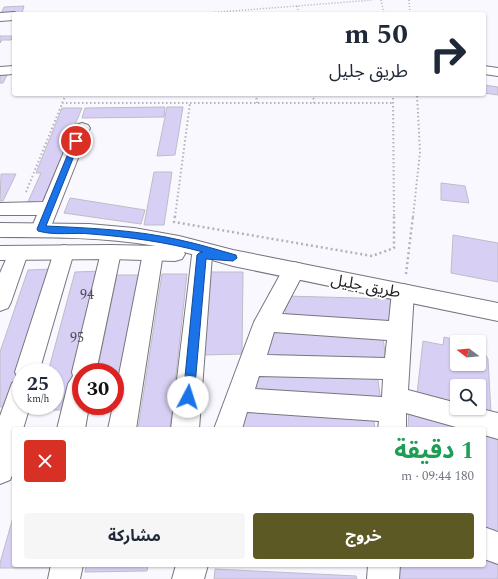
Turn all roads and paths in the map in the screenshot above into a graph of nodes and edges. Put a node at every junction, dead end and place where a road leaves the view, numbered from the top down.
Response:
1 (373, 0) edge
2 (382, 0) edge
3 (408, 0) edge
4 (297, 6) junction
5 (248, 10) joint
6 (221, 12) edge
7 (298, 12) edge
8 (384, 12) edge
9 (410, 12) edge
10 (12, 16) edge
11 (0, 17) edge
12 (486, 70) edge
13 (498, 72) edge
14 (65, 96) edge
15 (256, 96) edge
16 (313, 96) edge
17 (393, 96) edge
18 (417, 96) edge
19 (393, 102) junction
20 (62, 103) junction
21 (190, 103) junction
22 (257, 103) junction
23 (314, 103) junction
24 (82, 128) dead end
25 (19, 208) junction
26 (50, 208) junction
27 (0, 209) edge
28 (41, 229) junction
29 (0, 230) edge
30 (64, 252) junction
31 (112, 252) junction
32 (9, 253) edge
33 (153, 253) junction
34 (202, 255) junction
35 (233, 258) junction
36 (294, 270) junction
37 (403, 292) junction
38 (1, 297) edge
39 (498, 312) edge
40 (266, 322) junction
41 (400, 331) junction
42 (30, 363) edge
43 (86, 363) edge
44 (251, 365) junction
45 (397, 370) junction
46 (238, 400) junction
47 (393, 412) edge
48 (14, 415) edge
49 (74, 415) edge
50 (498, 426) edge
51 (71, 427) edge
52 (122, 427) edge
53 (185, 427) edge
54 (229, 427) edge
55 (8, 437) edge
56 (0, 470) edge
57 (486, 544) edge
58 (498, 548) edge
59 (67, 567) edge
60 (191, 567) edge
61 (64, 579) edge
62 (188, 579) edge

1 - 4 path
2 - 8 path
3 - 9 path
4 - 5 path
4 - 7 path
5 - 6 path
10 - 11 street
12 - 13 street
14 - 20 path
15 - 22 path
16 - 23 path
17 - 19 path
18 - 37 path
19 - 21 path
19 - 23 path
20 - 21 path
20 - 25 path
21 - 22 path
22 - 23 path
24 - 26 street
25 - 26 street
25 - 27 street
26 - 28 street
28 - 29 street, طريق جليل
28 - 35 street, طريق جليل
30 - 31 street, طريق جليل
30 - 32 street, طريق جليل
30 - 42 street
31 - 33 street, طريق جليل
31 - 43 street
32 - 38 street
33 - 34 street, طريق جليل
33 - 52 street
34 - 35 street, طريق جليل
34 - 53 street
35 - 36 street, طريق جليل
36 - 37 street, طريق جليل
36 - 40 street
37 - 39 street, طريق جليل
37 - 41 street
40 - 41 street
40 - 44 street
41 - 45 street
44 - 45 street
44 - 46 street
45 - 47 street
46 - 47 street
46 - 54 street
47 - 50 street
48 - 55 street
49 - 51 street
55 - 56 street
57 - 58 street
59 - 61 street
60 - 62 street

